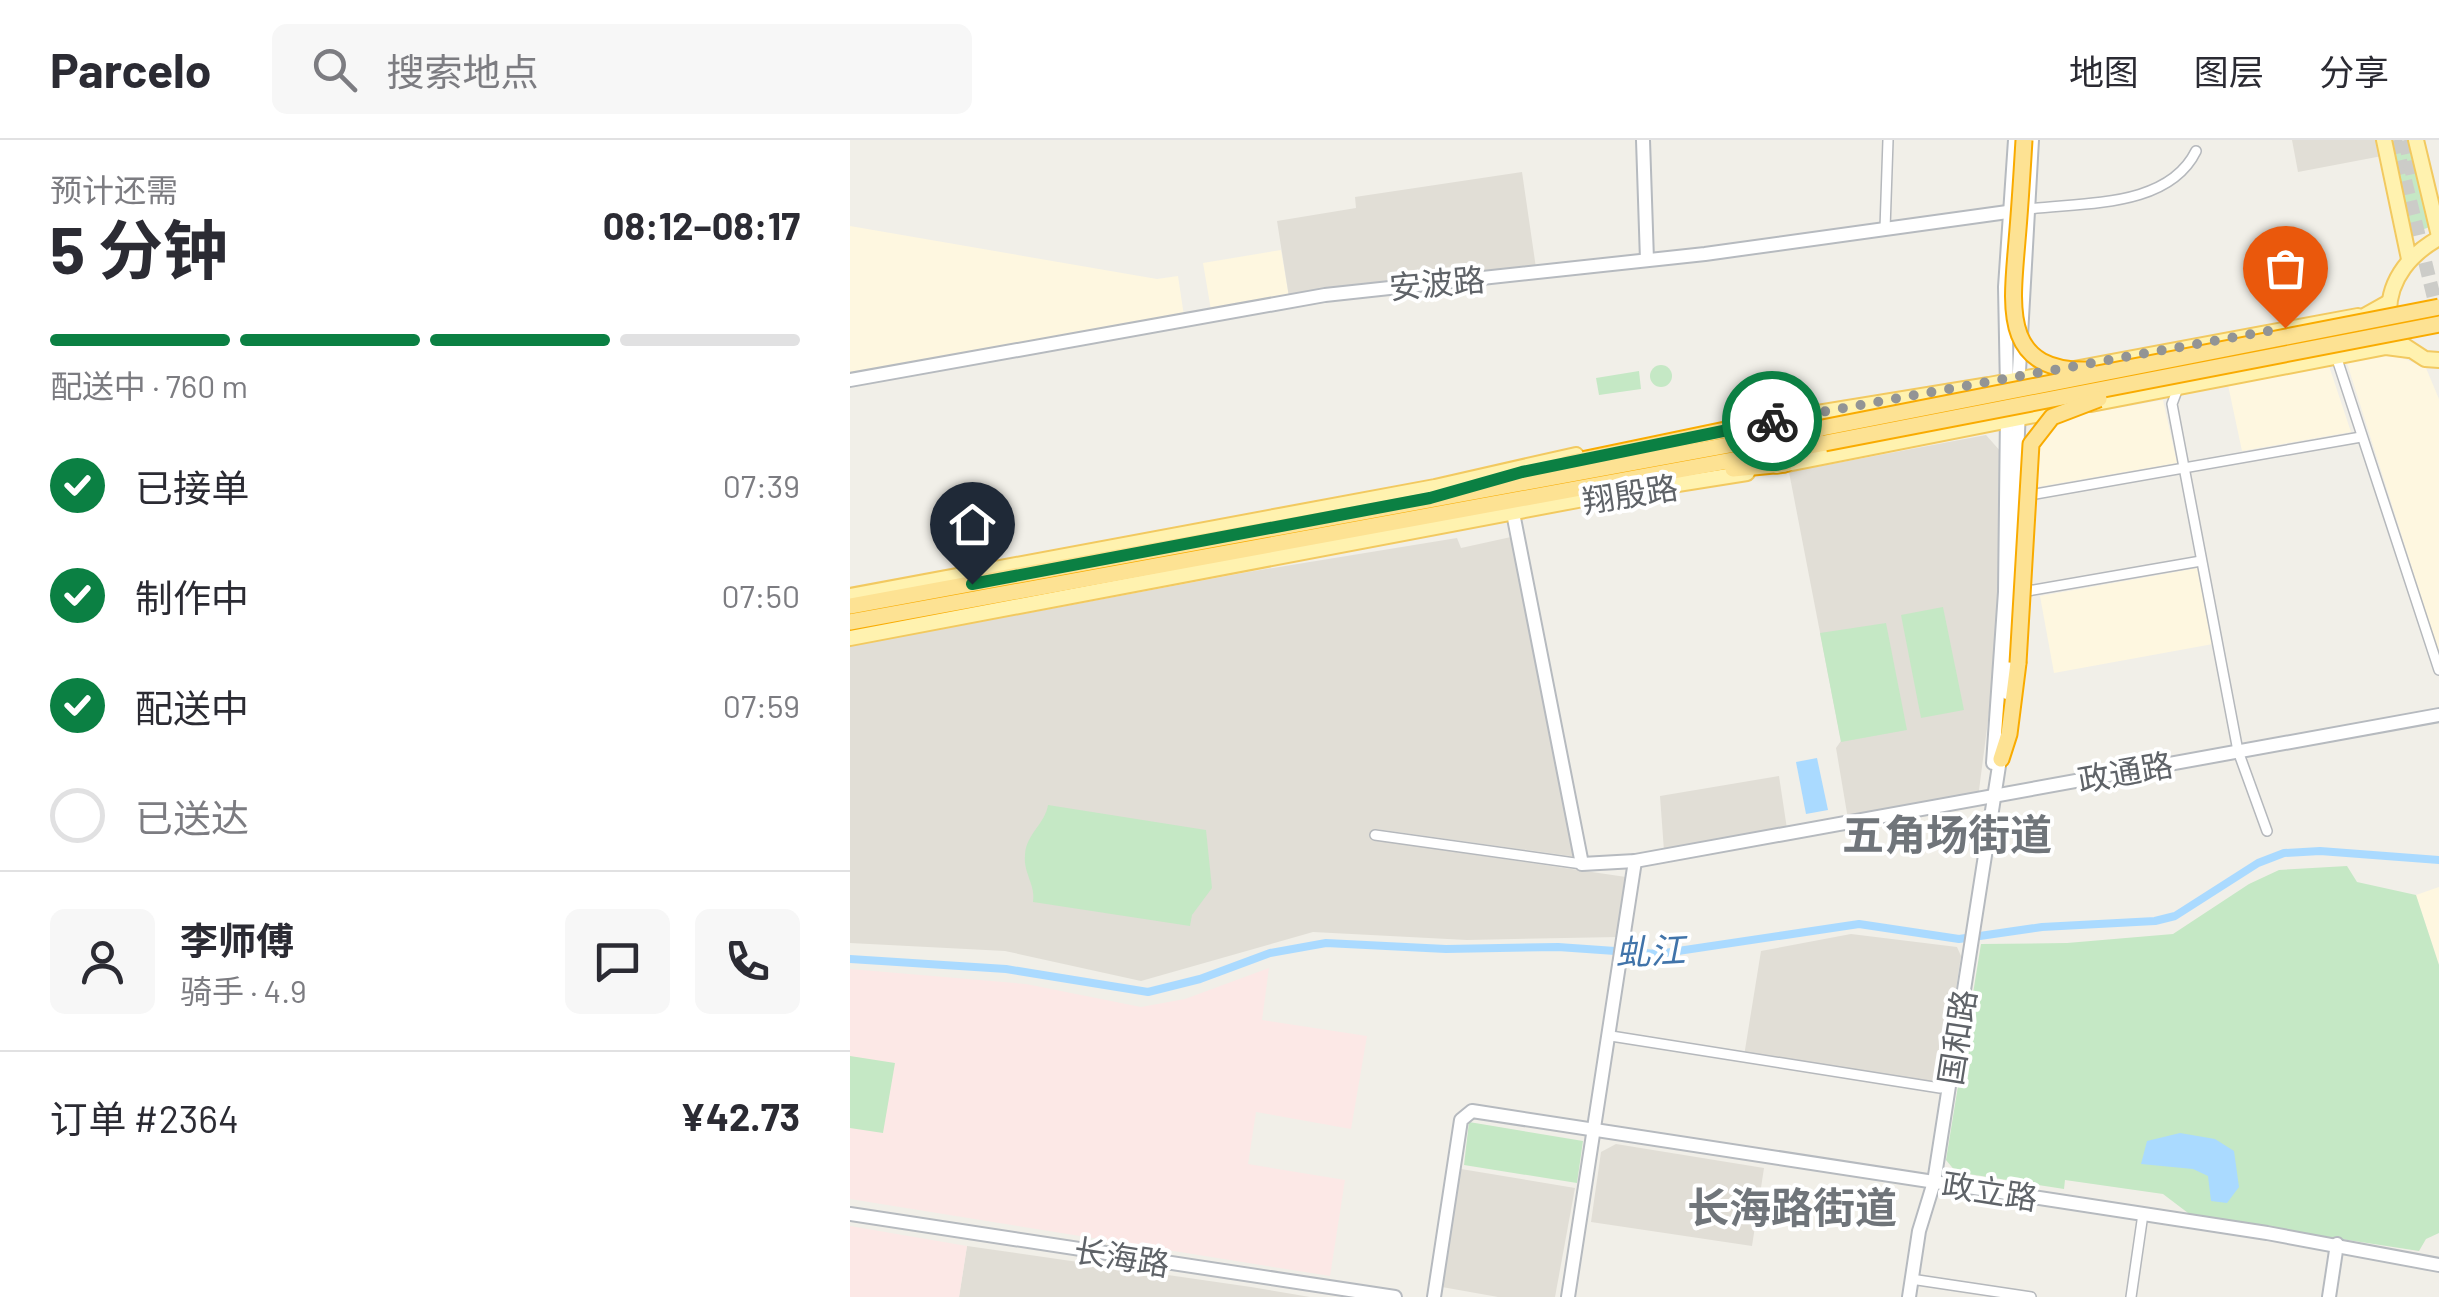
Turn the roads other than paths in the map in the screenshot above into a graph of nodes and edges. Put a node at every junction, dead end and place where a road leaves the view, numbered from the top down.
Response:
1 (1643, 140) edge
2 (1888, 140) edge
3 (2015, 140) edge
4 (2024, 140) edge
5 (2032, 140) edge
6 (2384, 140) edge
7 (2416, 140) edge
8 (2196, 151) dead end
9 (2028, 209) junction
10 (2011, 211) junction
11 (1885, 229) junction
12 (2439, 237) edge
13 (2409, 259) junction
14 (1648, 260) junction
15 (2389, 302) junction
16 (2439, 307) edge
17 (2439, 324) edge
18 (2333, 343) junction
19 (2409, 350) junction
20 (2438, 365) edge
21 (850, 380) edge
22 (2012, 382) junction
23 (2178, 388) junction
24 (2154, 392) junction
25 (2172, 404) junction
26 (2013, 419) junction
27 (1754, 424) junction
28 (1824, 436) junction
29 (2361, 438) junction
30 (1786, 464) junction
31 (2186, 470) junction
32 (1580, 487) junction
33 (2016, 497) junction
34 (1430, 498) junction
35 (1513, 513) junction
36 (2202, 561) junction
37 (2014, 593) junction
38 (850, 596) edge
39 (898, 605) junction
40 (850, 606) edge
41 (850, 622) edge
42 (850, 638) edge
43 (2439, 670) edge
44 (2439, 715) edge
45 (2009, 734) junction
46 (2238, 751) junction
47 (2001, 759) junction
48 (1996, 776) junction
49 (2079, 779) junction
50 (1992, 795) junction
51 (2266, 831) dead end
52 (1375, 835) dead end
53 (1634, 861) junction
54 (1582, 864) junction
55 (1611, 1036) junction
56 (1940, 1088) dead end
57 (1596, 1129) junction
58 (1934, 1182) junction
59 (850, 1214) edge
60 (2143, 1214) junction
61 (2337, 1244) junction
62 (2439, 1257) edge
63 (2439, 1264) edge
64 (1912, 1279) junction
65 (1395, 1297) edge
66 (1434, 1297) edge
67 (1568, 1297) edge
68 (1908, 1297) edge
69 (2031, 1297) edge
70 (2131, 1297) edge
71 (2329, 1297) edge

1 - 14 street
2 - 11 street
3 - 10 street
4 - 18 highway, bridge
5 - 9 street
6 - 13 main road
7 - 12 main road
8 - 9 street
9 - 10 street, 安波路
9 - 22 street
10 - 11 street, 安波路
10 - 22 street
11 - 14 street, 安波路
12 - 13 main road
13 - 15 main road
14 - 21 street, 安波路
15 - 19 main road
15 - 22 main road, 翔殷路
16 - 18 highway, bridge
17 - 18 highway, bridge
18 - 19 main road, 翔殷路
18 - 23 main road, 翔殷路
18 - 28 highway, bridge
18 - 29 street
18 - 45 highway, bridge
19 - 20 main road
22 - 26 street
22 - 27 main road, 翔殷路
23 - 24 main road, 翔殷路
23 - 25 street
24 - 25 street
24 - 26 main road, 翔殷路
25 - 31 street
26 - 30 main road, 翔殷路
26 - 33 street, 国和路
26 - 48 street, 国和路
27 - 34 highway
27 - 38 main road, 翔殷路
28 - 32 highway
28 - 34 highway
29 - 31 street
29 - 43 street
30 - 32 highway
30 - 35 main road, 翔殷路
31 - 33 street
31 - 36 street
32 - 39 highway
33 - 37 street, 国和路
34 - 39 highway
35 - 42 main road, 翔殷路
35 - 54 street
36 - 37 street
36 - 46 street
37 - 47 street, 国和路
39 - 40 highway
39 - 41 highway
44 - 46 street, 政通路
45 - 47 highway
45 - 49 street
46 - 49 street, 政通路
46 - 51 street
47 - 48 street, 国和路
48 - 50 street, 国和路
49 - 50 street, 政通路
50 - 53 street, 政通路
50 - 58 street, 国和路
52 - 54 street
53 - 54 street, 政通路
53 - 55 street
55 - 56 street
55 - 57 street
57 - 58 street, 政立路
57 - 66 street, 政立路
57 - 67 street
58 - 60 street, 政立路
58 - 64 street, 国和路
59 - 65 street, 长海路
60 - 61 street, 政立路
60 - 70 street
61 - 62 street, 政立路
61 - 63 street, 政立路
61 - 71 street
64 - 68 street, 国和路
64 - 69 street

